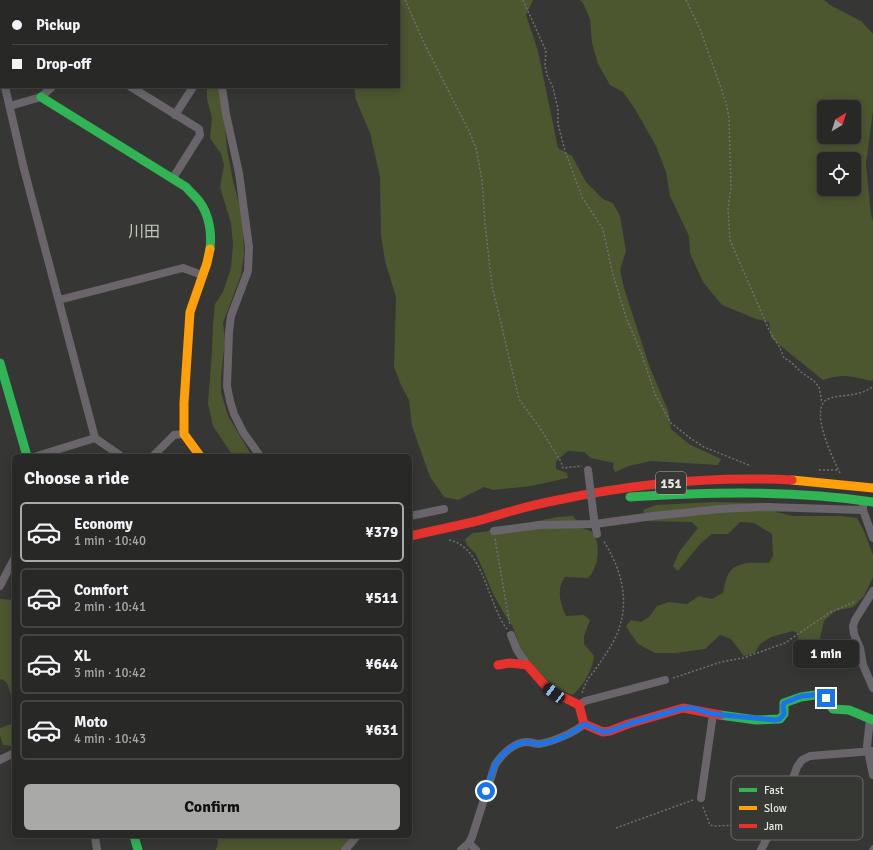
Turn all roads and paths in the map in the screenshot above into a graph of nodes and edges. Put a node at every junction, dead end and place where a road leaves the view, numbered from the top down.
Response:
1 (405, 0) edge
2 (523, 0) edge
3 (686, 0) edge
4 (5, 88) edge
5 (51, 88) edge
6 (133, 88) edge
7 (192, 88) edge
8 (222, 88) edge
9 (41, 97) junction
10 (10, 106) junction
11 (175, 115) junction
12 (173, 178) junction
13 (202, 275) junction
14 (59, 300) junction
15 (0, 363) edge
16 (873, 387) edge
17 (822, 403) junction
18 (184, 434) junction
19 (96, 438) junction
20 (59, 453) edge
21 (26, 454) edge
22 (118, 454) edge
23 (155, 454) edge
24 (199, 454) edge
25 (259, 454) edge
26 (754, 467) dead end
27 (815, 469) dead end
28 (588, 470) joint
29 (838, 470) junction
30 (841, 485) junction
31 (873, 488) edge
32 (869, 501) edge
33 (444, 509) dead end
34 (863, 510) junction
35 (412, 516) edge
36 (473, 522) junction
37 (595, 522) junction
38 (494, 531) joint
39 (597, 534) joint
40 (412, 536) edge
41 (873, 538) edge
42 (449, 540) dead end
43 (12, 563) edge
44 (0, 586) edge
45 (872, 593) edge
46 (512, 634) junction
47 (498, 665) dead end
48 (527, 665) junction
49 (665, 680) joint
50 (873, 688) edge
51 (577, 704) junction
52 (713, 714) junction
53 (872, 720) edge
54 (584, 724) junction
55 (870, 752) edge
56 (12, 754) edge
57 (0, 760) edge
58 (873, 775) edge
59 (794, 776) edge
60 (701, 798) junction
61 (731, 825) edge
62 (616, 828) dead end
63 (95, 838) edge
64 (135, 838) edge
65 (354, 838) edge
66 (766, 840) edge
67 (469, 843) junction
68 (873, 847) edge
69 (97, 850) edge
70 (138, 850) edge
71 (345, 850) edge
72 (461, 850) edge
73 (476, 850) edge
74 (761, 850) edge
75 (871, 850) edge

1 - 28 path
2 - 26 path
3 - 17 path
4 - 10 street
5 - 9 street
6 - 11 street
7 - 11 street
8 - 25 street
9 - 10 street
9 - 12 main road
10 - 14 street
11 - 12 street
12 - 13 main road
13 - 14 street
13 - 18 main road
14 - 19 street
15 - 21 main road
16 - 17 path
17 - 29 path
18 - 23 street
18 - 24 main road
19 - 20 street
19 - 22 street
27 - 29 path
28 - 37 street, bridge
29 - 30 path
30 - 31 main road, 151
30 - 36 main road, 151
32 - 34 street
32 - 36 main road, 151
33 - 35 street
34 - 37 street
34 - 41 street
36 - 40 main road, 151, bridge
37 - 38 street
37 - 39 street
38 - 46 path
39 - 51 path
42 - 46 path
43 - 44 street
45 - 49 path
45 - 50 street
46 - 48 street
47 - 48 main road
48 - 51 main road
49 - 51 street
51 - 54 main road
52 - 53 main road
52 - 54 main road
52 - 60 street
53 - 55 street
54 - 67 street
55 - 58 street
55 - 59 street
56 - 57 street
60 - 61 path
60 - 62 path
63 - 69 street
64 - 70 main road
65 - 71 street
66 - 74 street
67 - 72 street
67 - 73 street
68 - 75 lane

